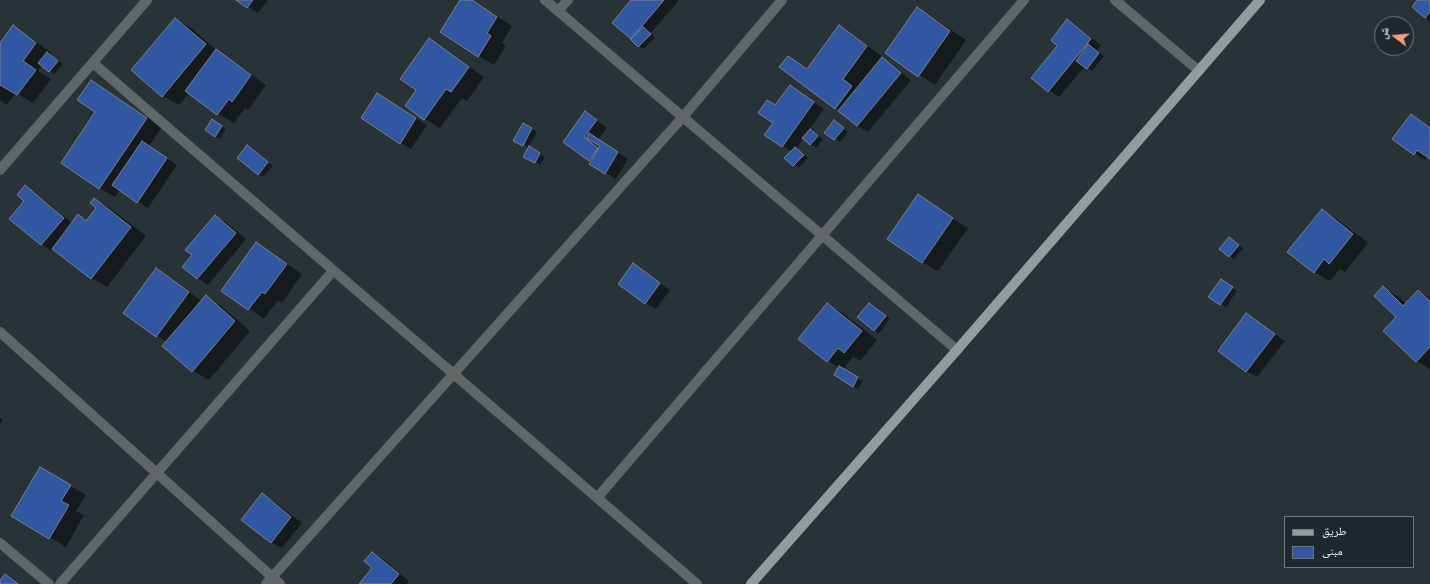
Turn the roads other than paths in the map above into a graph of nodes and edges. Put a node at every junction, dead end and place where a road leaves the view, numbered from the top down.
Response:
1 (147, 0) edge
2 (545, 0) edge
3 (568, 0) edge
4 (782, 0) edge
5 (1024, 0) edge
6 (1115, 0) edge
7 (1260, 0) edge
8 (558, 11) junction
9 (93, 63) junction
10 (1199, 71) junction
11 (682, 118) junction
12 (0, 170) edge
13 (822, 236) junction
14 (333, 270) junction
15 (0, 332) edge
16 (958, 350) junction
17 (453, 374) junction
18 (156, 473) junction
19 (597, 498) junction
20 (0, 543) edge
21 (273, 582) edge
22 (49, 584) edge
23 (60, 584) edge
24 (697, 584) edge
25 (751, 584) edge

1 - 9 street
2 - 8 street
3 - 8 street
4 - 11 street
5 - 13 street
6 - 10 street
7 - 10 main road
8 - 11 street
9 - 12 street
9 - 14 street
10 - 16 main road
11 - 13 street
11 - 17 street
13 - 16 street
13 - 19 street
14 - 17 street
14 - 18 street
15 - 18 street
16 - 25 main road
17 - 19 street
17 - 21 street
18 - 21 street
18 - 23 street
19 - 24 street
20 - 22 street

